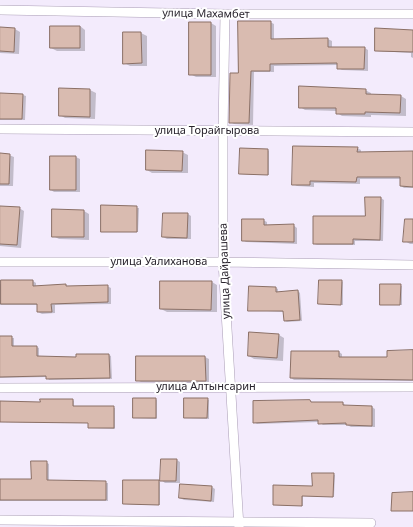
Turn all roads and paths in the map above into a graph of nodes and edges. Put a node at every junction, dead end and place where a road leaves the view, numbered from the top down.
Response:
1 (0, 10) edge
2 (225, 14) junction
3 (413, 14) edge
4 (0, 129) edge
5 (223, 131) junction
6 (413, 132) edge
7 (0, 262) edge
8 (223, 262) junction
9 (413, 265) edge
10 (413, 386) edge
11 (231, 387) junction
12 (0, 388) edge
13 (0, 520) edge
14 (371, 523) dead end
15 (239, 524) edge

1 - 2 street, улица Махамбет
2 - 3 street, улица Махамбет
2 - 5 street, улица Дайрашева
4 - 5 street, улица Торайгырова
5 - 6 street, улица Торайгырова
5 - 8 street, улица Дайрашева
7 - 8 street, улица Уалиханова
8 - 9 street, улица Уалиханова
8 - 11 street, улица Дайрашева
10 - 11 street, улица Алтынсарин
11 - 12 street, улица Алтынсарин
11 - 15 street, улица Дайрашева
13 - 15 street
14 - 15 street

